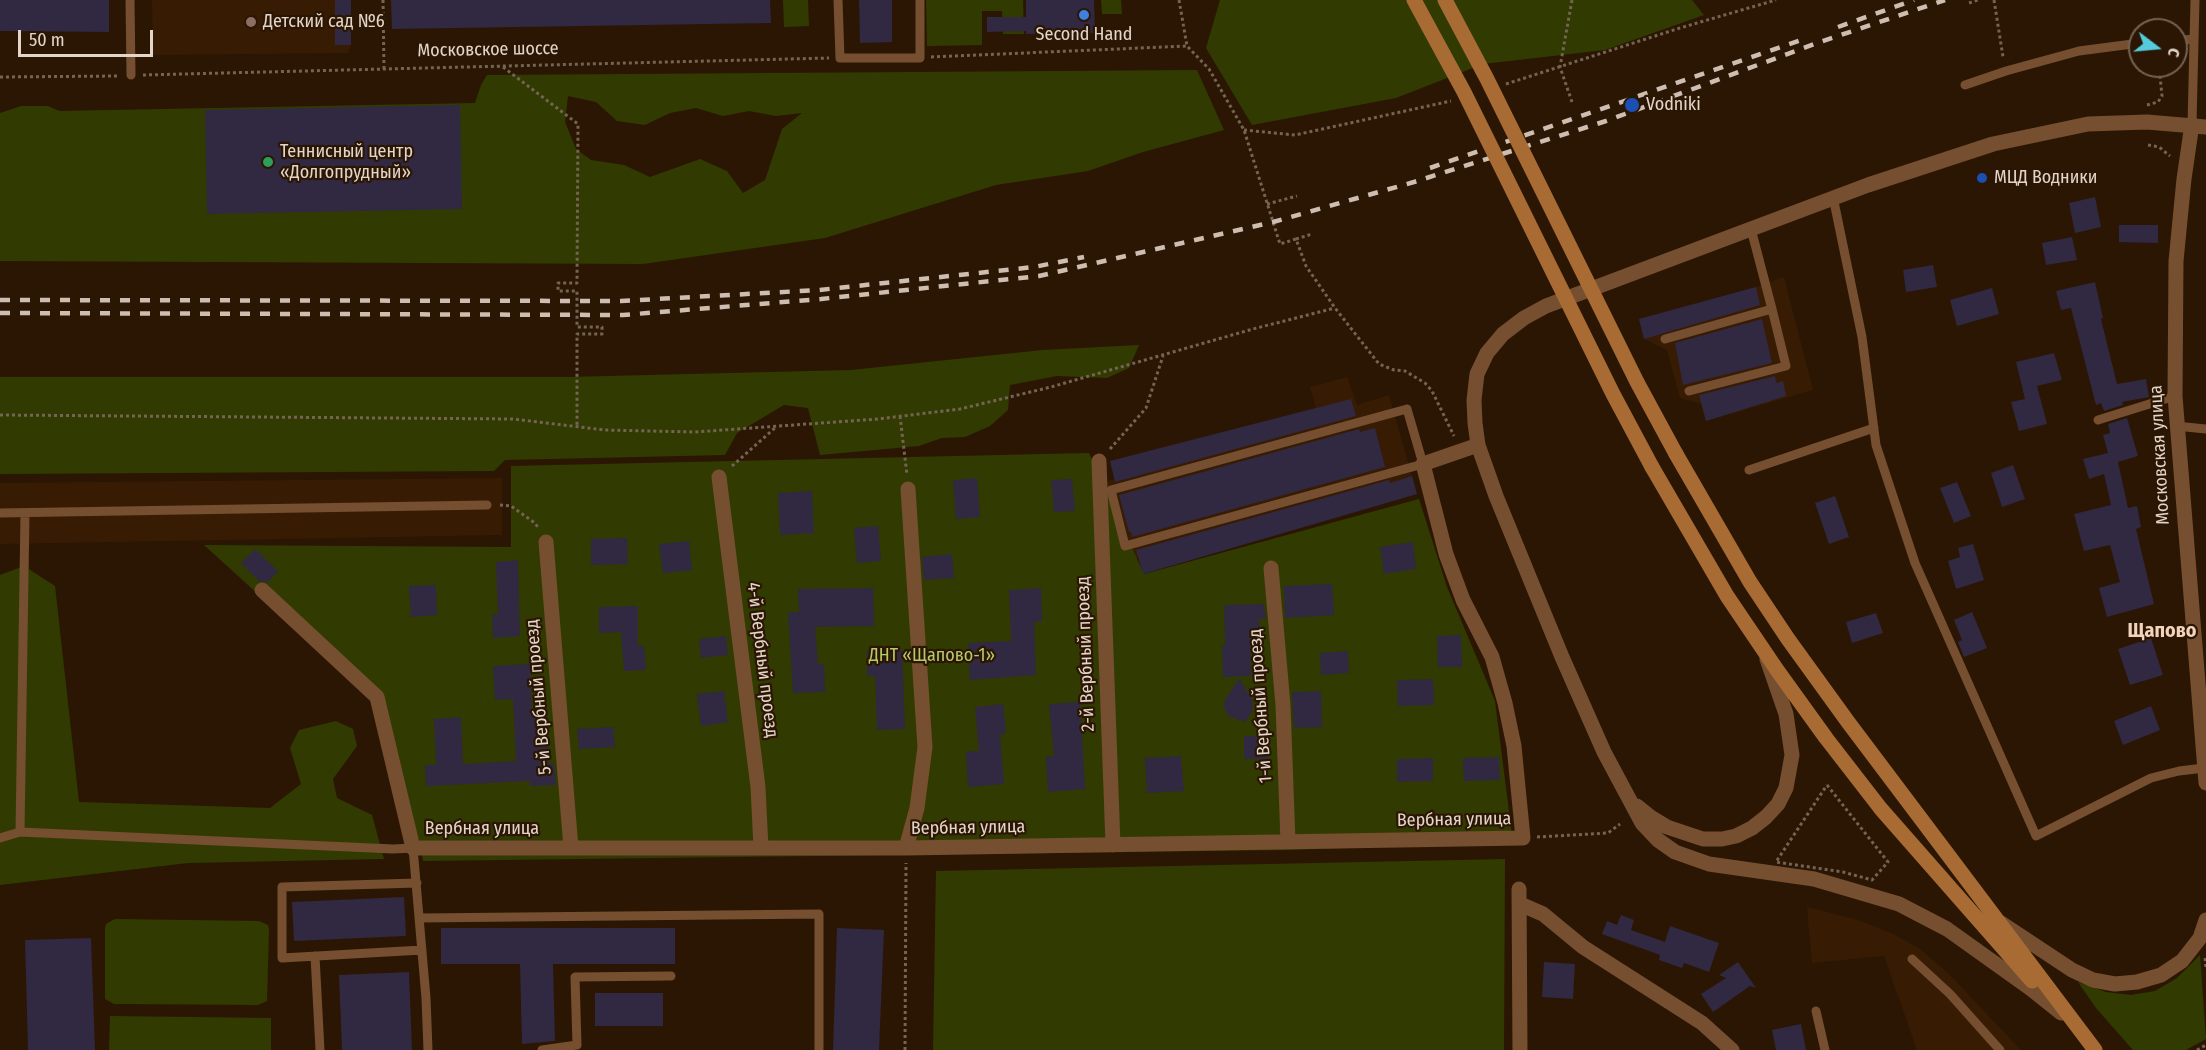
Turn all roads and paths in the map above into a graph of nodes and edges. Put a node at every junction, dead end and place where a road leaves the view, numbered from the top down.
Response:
1 (130, 0) edge
2 (383, 0) edge
3 (838, 0) edge
4 (920, 0) edge
5 (1179, 0) edge
6 (1414, 0) edge
7 (1445, 0) edge
8 (1572, 0) edge
9 (1776, 0) edge
10 (1978, 0) edge
11 (1994, 0) edge
12 (2195, 0) edge
13 (1969, 3) dead end
14 (2193, 39) junction
15 (2188, 40) edge
16 (2128, 45) edge
17 (1187, 46) junction
18 (840, 58) junction
19 (920, 58) junction
20 (501, 66) junction
21 (1560, 67) junction
22 (384, 69) junction
23 (2006, 71) junction
24 (131, 75) junction
25 (0, 77) edge
26 (2160, 78) edge
27 (1506, 83) dead end
28 (1965, 85) dead end
29 (1452, 100) dead end
30 (1572, 102) dead end
31 (2147, 110) dead end
32 (2199, 126) edge
33 (1244, 130) junction
34 (2148, 145) dead end
35 (2173, 160) dead end
36 (1297, 196) dead end
37 (1833, 197) junction
38 (1267, 204) junction
39 (1751, 229) junction
40 (1308, 231) dead end
41 (1296, 239) junction
42 (1335, 308) junction
43 (1772, 309) junction
44 (1665, 339) dead end
45 (1163, 356) junction
46 (1689, 391) dead end
47 (2175, 396) junction
48 (0, 415) edge
49 (900, 416) junction
50 (2098, 420) dead end
51 (577, 426) junction
52 (777, 426) junction
53 (2176, 426) junction
54 (1874, 428) junction
55 (2206, 429) edge
56 (1455, 436) dead end
57 (1478, 445) junction
58 (1098, 461) joint
59 (1423, 464) junction
60 (1749, 470) dead end
61 (719, 477) joint
62 (908, 489) joint
63 (487, 505) joint
64 (0, 513) edge
65 (25, 513) junction
66 (546, 542) joint
67 (1271, 568) dead end
68 (262, 590) dead end
69 (1765, 653) junction
70 (2205, 775) edge
71 (1624, 790) junction
72 (1620, 824) dead end
73 (20, 832) junction
74 (0, 838) edge
75 (1523, 838) junction
76 (1288, 842) junction
77 (1113, 845) junction
78 (413, 848) junction
79 (571, 848) junction
80 (906, 848) junction
81 (761, 849) junction
82 (1888, 862) joint
83 (417, 884) junction
84 (419, 918) junction
85 (2206, 920) edge
86 (1999, 921) junction
87 (422, 950) junction
88 (315, 956) junction
89 (1912, 959) dead end
90 (671, 976) dead end
91 (1816, 1011) dead end
92 (2061, 1013) junction
93 (2086, 1037) junction
94 (2206, 1045) edge
95 (1730, 1049) edge
96 (321, 1050) edge
97 (428, 1050) edge
98 (542, 1050) edge
99 (819, 1050) edge
100 (905, 1050) edge
101 (1520, 1050) edge
102 (1825, 1050) edge
103 (2000, 1050) edge
104 (2096, 1050) edge
105 (2197, 1050) edge

1 - 24 lane
2 - 22 path
3 - 18 lane
4 - 19 lane
5 - 17 path
6 - 69 main road, bridge
7 - 86 main road, bridge
8 - 21 path
9 - 21 path
10 - 13 path
11 - 23 path
12 - 14 lane
14 - 15 lane
14 - 32 lane
16 - 23 lane
17 - 19 path
17 - 33 path
18 - 19 lane
18 - 20 path, Московское шоссе
20 - 22 path, Московское шоссе
20 - 51 path
21 - 27 path
21 - 30 path
22 - 24 path, Московское шоссе
23 - 28 lane
24 - 25 path, Московское шоссе
26 - 31 path
29 - 33 path
32 - 37 street
32 - 47 street, Московская улица
33 - 38 path
34 - 35 path
36 - 38 path
37 - 39 street
37 - 54 lane
38 - 41 path
39 - 43 lane
39 - 57 street
40 - 41 path
41 - 42 path
42 - 45 path
42 - 56 path
43 - 44 lane
43 - 46 lane
45 - 49 path
45 - 58 path
47 - 50 lane
47 - 53 street, Московская улица
48 - 51 path
49 - 52 path
49 - 62 path
51 - 52 path
52 - 61 path
53 - 55 lane
53 - 70 street, Московская улица
54 - 60 lane
54 - 70 lane
57 - 59 street
57 - 71 street
58 - 77 street, 2-й Вербный проезд
59 - 59 lane
59 - 75 street
61 - 81 street, 4-й Вербный проезд
62 - 80 street
63 - 65 lane
63 - 66 path
64 - 65 lane
65 - 73 lane
66 - 79 street, 5-й Вербный проезд
67 - 76 street, 1-й Вербный проезд
68 - 78 street
69 - 71 street
69 - 92 main road
71 - 92 street
72 - 75 path
73 - 74 lane
73 - 78 lane
75 - 76 street, Вербная улица
76 - 77 street, Вербная улица
77 - 80 street, Вербная улица
78 - 79 street, Вербная улица
78 - 83 lane
79 - 81 street, Вербная улица
80 - 81 street, Вербная улица
80 - 100 path
82 - 82 path
83 - 84 lane
83 - 88 lane
84 - 87 lane
84 - 99 lane
85 - 86 street
86 - 93 main road
87 - 88 lane
87 - 97 lane
88 - 96 lane
89 - 103 lane
90 - 98 lane
91 - 102 lane
92 - 93 main road
93 - 104 main road
94 - 105 path
95 - 101 street

